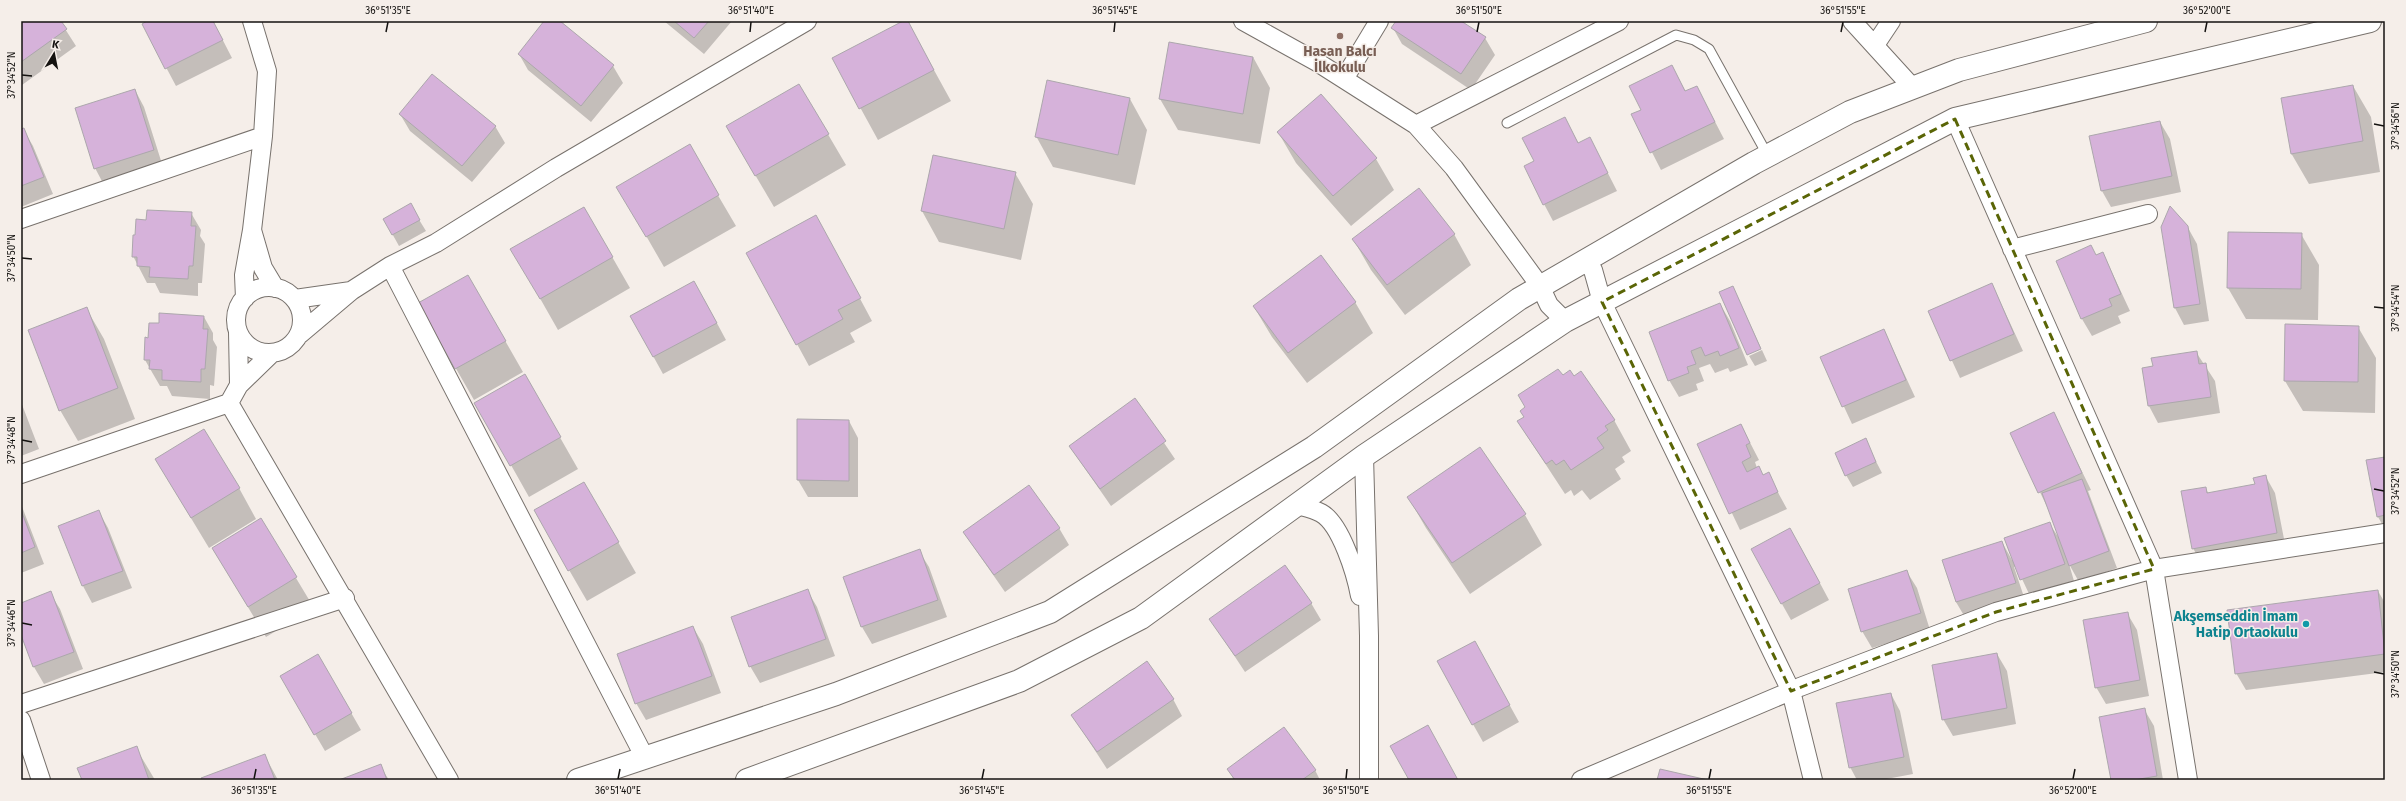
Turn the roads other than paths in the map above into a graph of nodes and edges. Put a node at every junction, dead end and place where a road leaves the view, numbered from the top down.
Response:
1 (252, 21) edge
2 (807, 21) edge
3 (1243, 21) edge
4 (1379, 21) edge
5 (1619, 21) edge
6 (1852, 21) edge
7 (1891, 21) edge
8 (2146, 21) edge
9 (2370, 21) edge
10 (1875, 45) junction
11 (1344, 79) junction
12 (1913, 88) junction
13 (1955, 119) junction
14 (1507, 123) dead end
15 (1416, 125) junction
16 (263, 136) junction
17 (1768, 156) junction
18 (2148, 214) dead end
19 (21, 218) edge
20 (252, 230) junction
21 (2012, 249) junction
22 (1584, 261) junction
23 (390, 266) junction
24 (1540, 286) junction
25 (275, 288) junction
26 (351, 291) junction
27 (244, 298) junction
28 (295, 299) junction
29 (1602, 302) junction
30 (1565, 321) junction
31 (238, 332) junction
32 (300, 334) junction
33 (272, 353) junction
34 (239, 386) junction
35 (229, 403) junction
36 (1364, 456) junction
37 (21, 474) edge
38 (1297, 505) junction
39 (2385, 533) edge
40 (2154, 569) junction
41 (344, 598) junction
42 (1369, 636) junction
43 (1790, 691) junction
44 (21, 704) edge
45 (21, 720) edge
46 (645, 758) junction
47 (41, 780) edge
48 (449, 780) edge
49 (578, 780) edge
50 (747, 780) edge
51 (1369, 780) edge
52 (1581, 780) edge
53 (1813, 780) edge
54 (2188, 780) edge

1 - 16 street
2 - 23 street
3 - 11 street
4 - 11 street
5 - 15 street
6 - 10 street
7 - 10 street
8 - 12 main road
9 - 13 main road
10 - 12 street
11 - 15 street
12 - 17 main road
13 - 21 street
13 - 29 main road
14 - 17 lane
15 - 24 street
16 - 19 street
16 - 20 street
17 - 22 main road
18 - 21 street
20 - 25 street
20 - 27 street
21 - 40 street
22 - 24 main road
22 - 29 street
23 - 26 street
23 - 46 street
24 - 30 street
24 - 46 main road
25 - 27 street
25 - 28 street
26 - 28 street
26 - 32 street
27 - 31 street
28 - 32 street
29 - 30 main road
29 - 43 street
30 - 36 main road
31 - 33 street
31 - 34 street
32 - 33 street
33 - 34 street
34 - 35 street
35 - 37 street
35 - 41 street
36 - 38 main road
36 - 42 street
38 - 42 street
38 - 50 main road
39 - 40 street
40 - 43 street
40 - 54 street
41 - 44 street
41 - 48 street
42 - 51 street
43 - 52 street
43 - 53 street
45 - 47 street
46 - 49 main road

